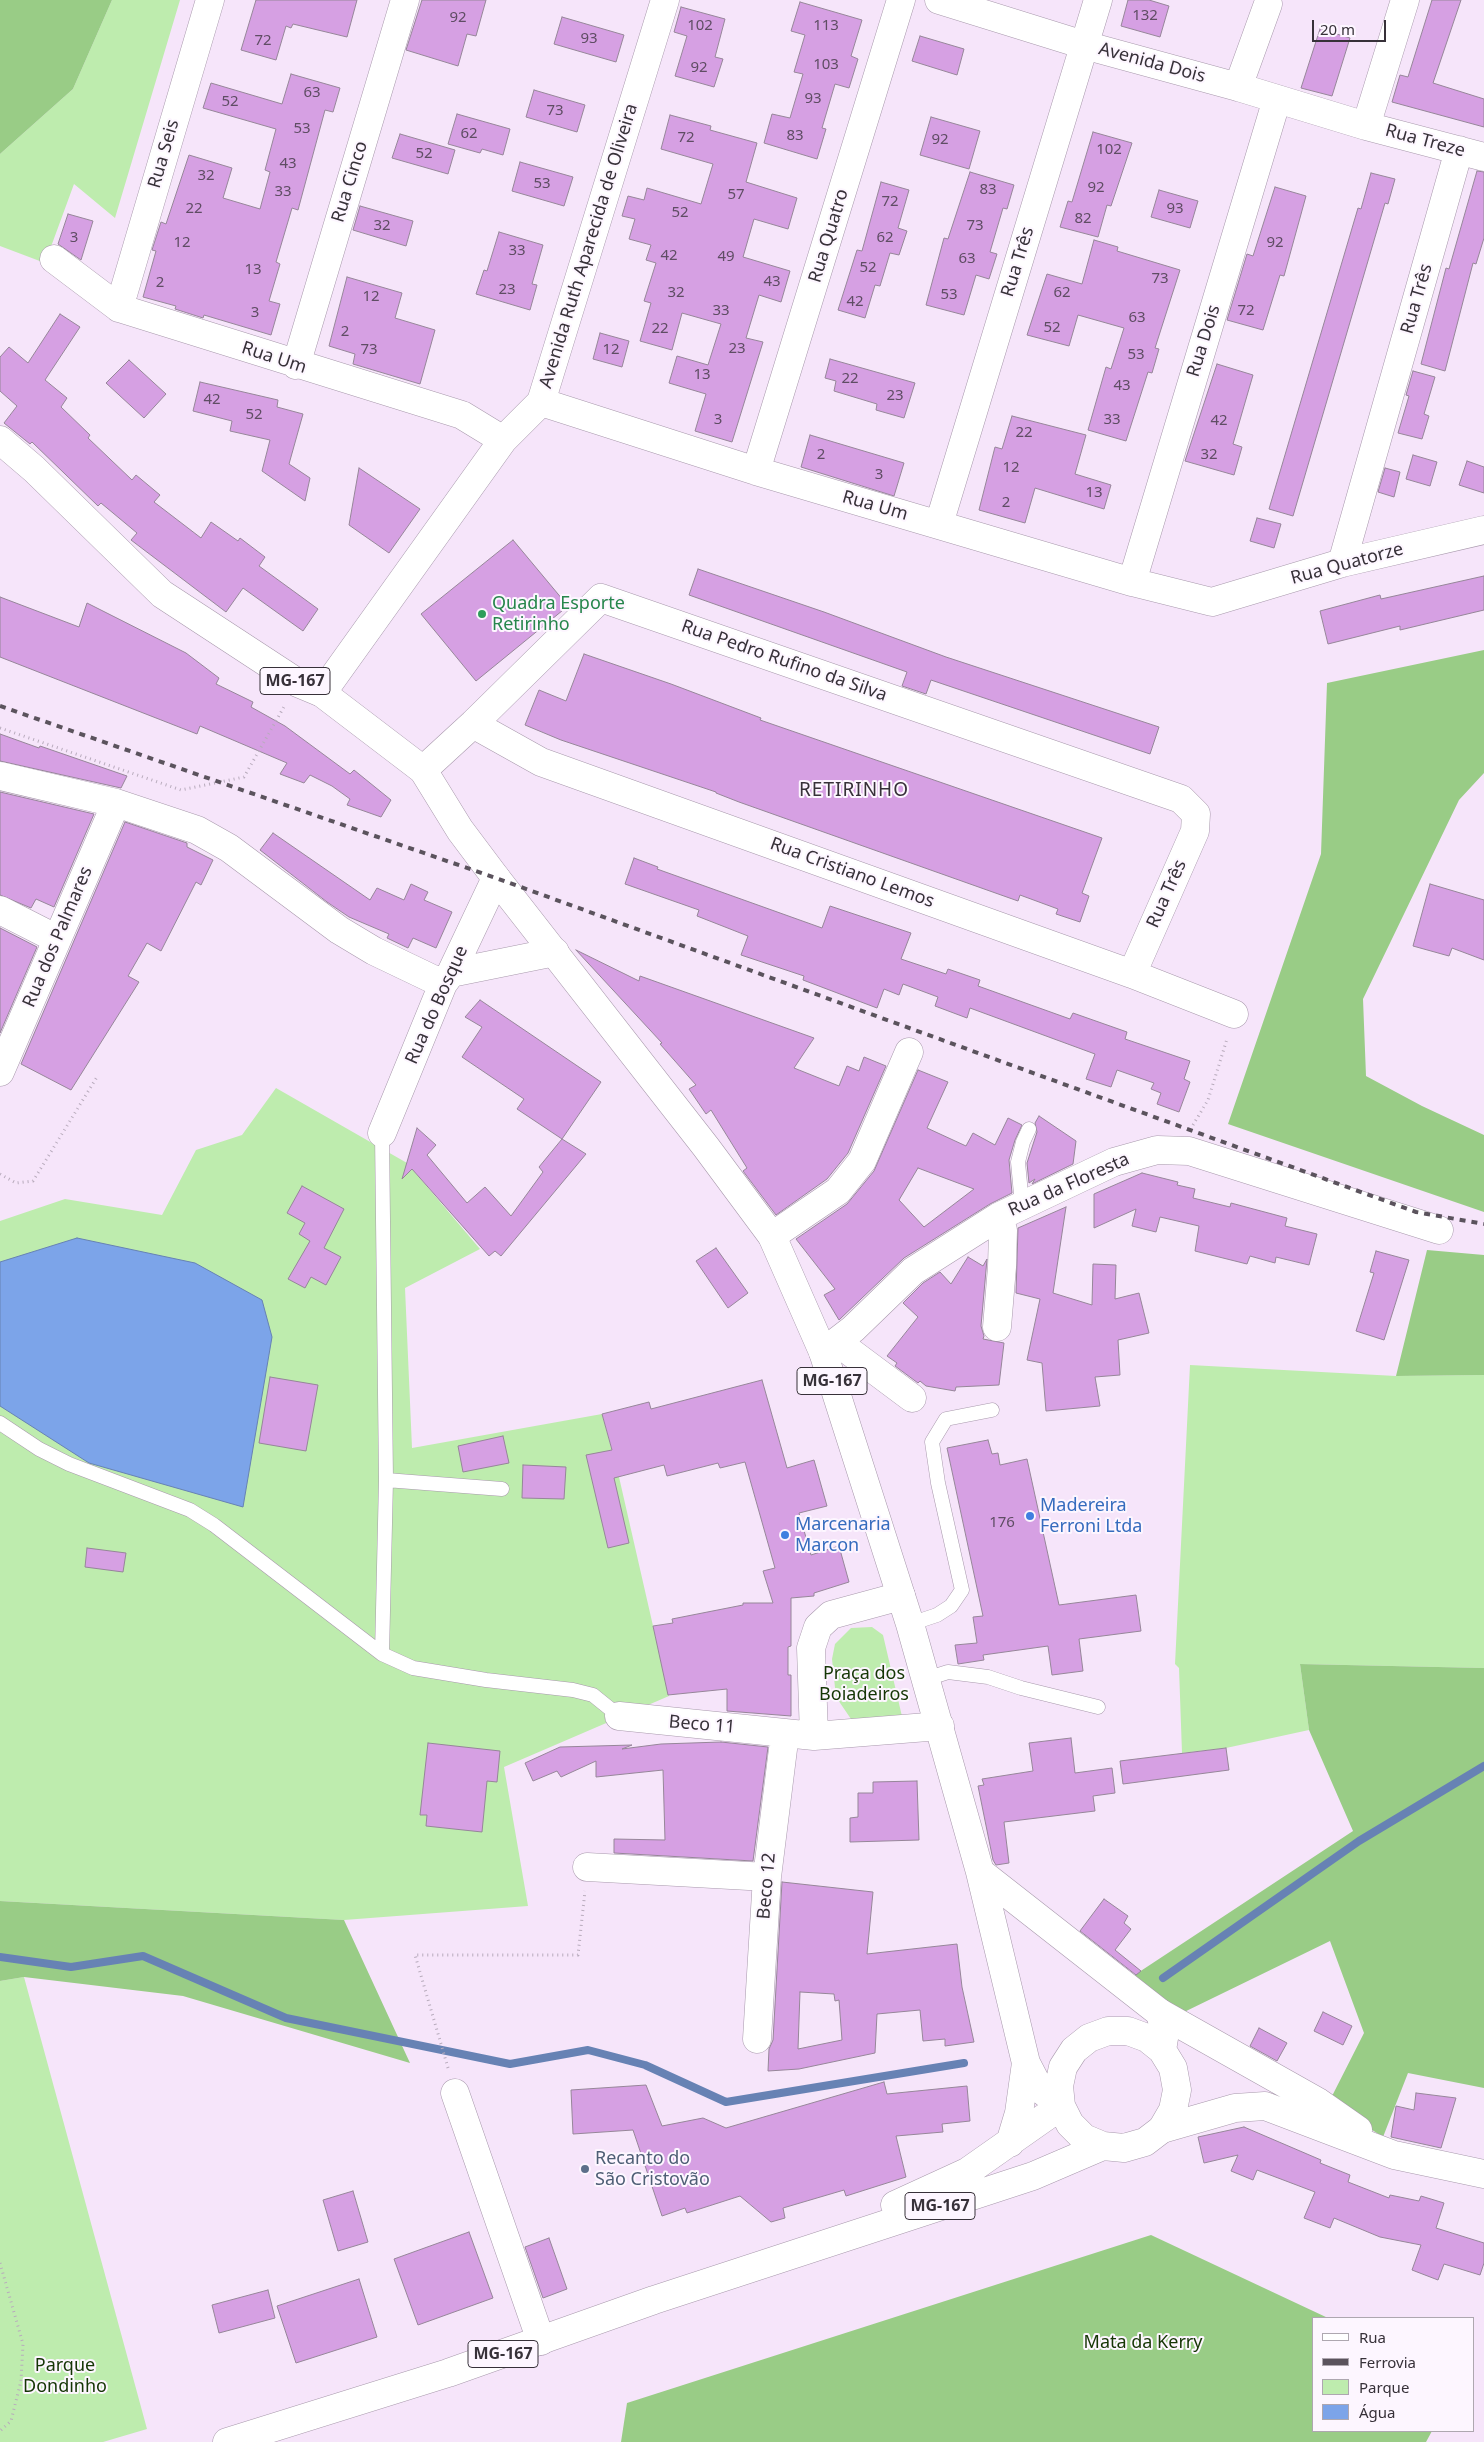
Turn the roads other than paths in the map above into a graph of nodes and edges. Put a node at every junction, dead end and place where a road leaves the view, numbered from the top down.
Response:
1 (210, 0) edge
2 (404, 0) edge
3 (665, 0) edge
4 (901, 0) edge
5 (939, 0) edge
6 (1098, 0) edge
7 (1405, 0) edge
8 (1268, 4) dead end
9 (1084, 44) junction
10 (1238, 87) junction
11 (1276, 100) junction
12 (1366, 126) junction
13 (1471, 153) edge
14 (54, 259) dead end
15 (119, 308) junction
16 (296, 365) junction
17 (541, 402) junction
18 (0, 440) edge
19 (503, 440) junction
20 (756, 471) junction
21 (939, 524) junction
22 (1484, 530) edge
23 (1342, 563) junction
24 (1132, 582) junction
25 (1212, 602) joint
26 (310, 688) junction
27 (473, 724) junction
28 (423, 770) junction
29 (0, 776) edge
30 (116, 804) junction
31 (1196, 814) joint
32 (496, 878) junction
33 (0, 910) edge
34 (57, 939) junction
35 (555, 952) junction
36 (1132, 974) junction
37 (447, 978) junction
38 (1234, 1014) road end
39 (909, 1052) dead end
40 (0, 1072) edge
41 (1029, 1129) dead end
42 (382, 1133) joint
43 (1022, 1205) junction
44 (998, 1217) junction
45 (1439, 1230) dead end
46 (772, 1236) junction
47 (997, 1328) dead end
48 (830, 1347) junction
49 (912, 1398) dead end
50 (992, 1410) dead end
51 (0, 1423) edge
52 (386, 1480) junction
53 (502, 1489) dead end
54 (901, 1596) junction
55 (910, 1624) junction
56 (382, 1654) junction
57 (926, 1679) junction
58 (1098, 1706) dead end
59 (619, 1716) joint
60 (940, 1726) junction
61 (785, 1733) junction
62 (814, 1736) junction
63 (587, 1867) road end
64 (980, 1872) junction
65 (767, 1877) junction
66 (1160, 2013) junction
67 (757, 2039) dead end
68 (1216, 2045) junction
69 (1162, 2050) junction
70 (1026, 2063) junction
71 (455, 2093) road end
72 (1061, 2106) junction
73 (1162, 2129) junction
74 (1010, 2143) junction
75 (1103, 2146) junction
76 (1394, 2155) junction
77 (1484, 2174) edge
78 (776, 2259) junction
79 (541, 2341) junction
80 (227, 2442) edge

1 - 15 street, Rua Seis
2 - 16 street, Rua Cinco
3 - 17 street, Avenida Ruth Aparecida de Oliveira
4 - 20 street, Rua Quatro
5 - 9 street, Avenida Dois
6 - 9 street, Rua Três
7 - 12 street
8 - 10 street
9 - 10 street, Avenida Dois
9 - 21 street, Rua Três
10 - 11 street, Avenida Dois
11 - 12 street, Avenida Dois
11 - 24 street, Rua Dois
12 - 13 street, Rua Treze
13 - 23 street, Rua Três
14 - 15 street, Rua Um
15 - 16 street, Rua Um
16 - 19 street, Rua Um
17 - 19 street, Avenida Ruth Aparecida de Oliveira
17 - 20 street, Rua Um
18 - 26 street, MG-167
19 - 26 street, Avenida Ruth Aparecida de Oliveira
20 - 21 street, Rua Um
21 - 24 street, Rua Um
22 - 23 street, Rua Quatorze
23 - 25 street, Rua Quatorze
24 - 25 street, Rua Um
26 - 28 street, MG-167
27 - 28 street, Rua Pedro Rufino da Silva
27 - 31 street, Rua Pedro Rufino da Silva
27 - 36 street, Rua Cristiano Lemos
28 - 32 street, MG-167
29 - 30 street
30 - 34 street, Rua dos Palmares
30 - 37 street
31 - 36 street, Rua Três
32 - 35 street, MG-167
32 - 37 street, Rua do Bosque
33 - 34 street
34 - 40 street, Rua dos Palmares
35 - 37 street
35 - 46 street, MG-167
36 - 38 street, Rua Cristiano Lemos
37 - 42 street, Rua do Bosque
39 - 46 street
41 - 43 lane
42 - 52 lane
43 - 44 street, Rua da Floresta
43 - 45 street, Rua da Floresta
44 - 47 street
44 - 48 street, Rua da Floresta
46 - 48 street, MG-167
48 - 49 street
48 - 54 street, MG-167
50 - 55 lane
51 - 56 lane
52 - 53 lane
52 - 56 lane
54 - 55 street, MG-167
54 - 62 street
55 - 57 street, MG-167
56 - 59 lane
57 - 58 lane
57 - 60 street, MG-167
59 - 61 street, Beco 11
60 - 62 street, Beco 11
60 - 64 street, MG-167
61 - 62 street, Beco 11
61 - 65 street, Beco 12
63 - 65 street
64 - 66 street
64 - 70 street, MG-167
65 - 67 street, Beco 12
66 - 68 street
66 - 69 street
68 - 69 street
68 - 76 street
69 - 72 street, MG-167
69 - 73 street, MG-167
70 - 72 street
70 - 74 street, MG-167
71 - 79 street
72 - 74 street, MG-167
72 - 75 street
73 - 75 street, MG-167
73 - 76 street, MG-167
74 - 78 street, MG-167
75 - 78 street, MG-167
76 - 77 street
78 - 79 street, MG-167
79 - 80 street, MG-167

